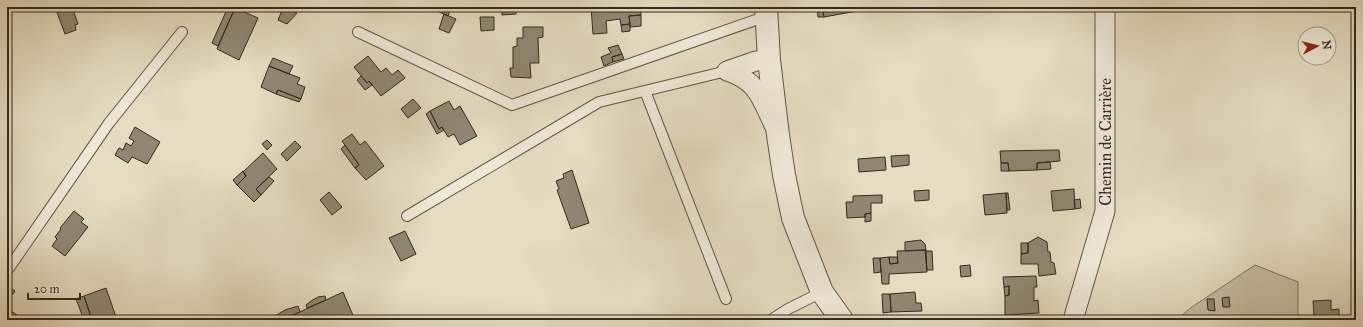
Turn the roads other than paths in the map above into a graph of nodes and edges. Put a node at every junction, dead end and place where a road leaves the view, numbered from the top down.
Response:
1 (1105, 7) edge
2 (767, 11) edge
3 (182, 32) dead end
4 (358, 32) dead end
5 (769, 60) junction
6 (727, 71) junction
7 (645, 90) junction
8 (778, 135) junction
9 (407, 216) dead end
10 (7, 271) edge
11 (822, 292) junction
12 (726, 299) dead end
13 (771, 320) edge
14 (842, 320) edge
15 (1073, 320) edge

1 - 15 street, Chemin de Carrière
2 - 4 lane
2 - 5 street
3 - 10 lane
5 - 6 street
5 - 8 street
6 - 7 lane
6 - 8 street
7 - 9 lane
7 - 12 lane
8 - 11 street
11 - 13 lane
11 - 14 street

